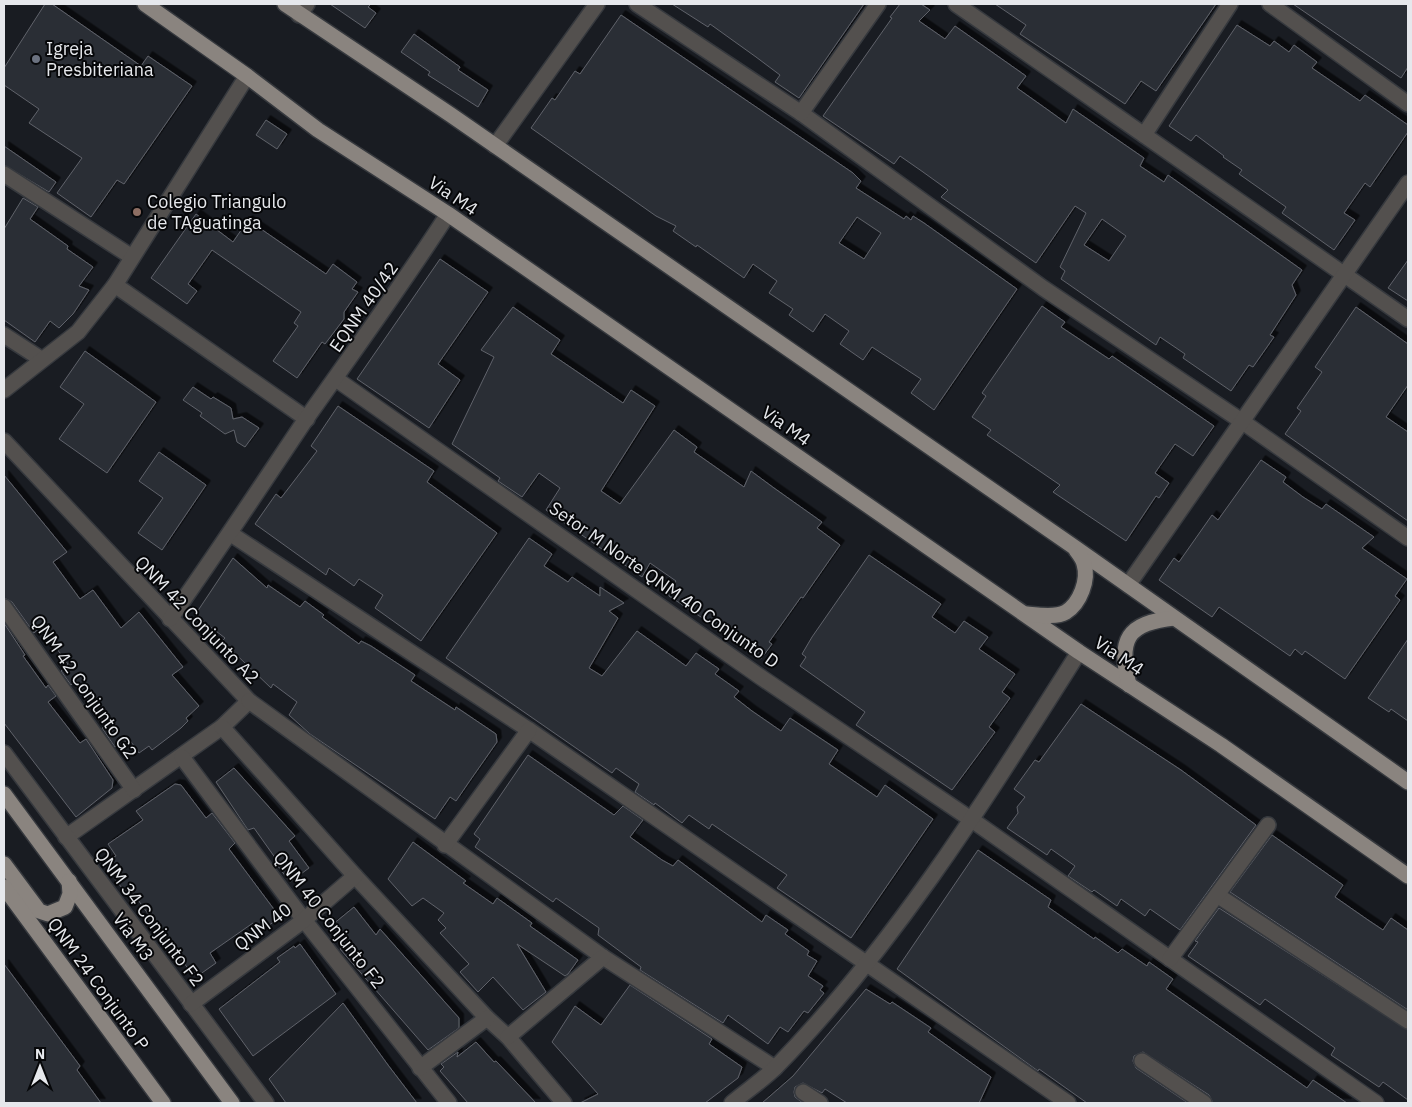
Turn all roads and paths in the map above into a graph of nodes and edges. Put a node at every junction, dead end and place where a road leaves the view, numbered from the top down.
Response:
1 (145, 4) edge
2 (285, 4) edge
3 (597, 4) edge
4 (637, 4) edge
5 (878, 4) edge
6 (956, 4) edge
7 (1230, 4) edge
8 (1270, 4) edge
9 (303, 9) edge
10 (247, 76) junction
11 (1408, 104) edge
12 (801, 113) junction
13 (1144, 135) junction
14 (495, 146) junction
15 (4, 174) edge
16 (1408, 183) edge
17 (448, 214) junction
18 (132, 257) junction
19 (1344, 274) junction
20 (116, 285) junction
21 (1408, 319) edge
22 (4, 334) edge
23 (42, 359) junction
24 (336, 378) junction
25 (4, 390) edge
26 (307, 419) junction
27 (1244, 422) junction
28 (4, 441) edge
29 (231, 534) junction
30 (1408, 538) edge
31 (1074, 547) junction
32 (1128, 585) junction
33 (4, 607) edge
34 (1026, 614) junction
35 (1174, 618) junction
36 (170, 619) junction
37 (1079, 652) junction
38 (1129, 685) junction
39 (249, 701) junction
40 (222, 727) junction
41 (529, 730) junction
42 (4, 753) edge
43 (182, 757) junction
44 (1408, 782) edge
45 (134, 790) junction
46 (4, 794) edge
47 (972, 820) junction
48 (1268, 825) dead end
49 (66, 837) junction
50 (445, 845) junction
51 (4, 864) edge
52 (355, 876) junction
53 (1408, 876) edge
54 (69, 881) junction
55 (4, 887) edge
56 (1216, 895) junction
57 (304, 920) junction
58 (603, 956) junction
59 (1170, 959) junction
60 (867, 965) junction
61 (191, 1004) junction
62 (487, 1018) junction
63 (1408, 1021) edge
64 (508, 1038) junction
65 (1142, 1061) dead end
66 (420, 1068) junction
67 (775, 1068) junction
68 (803, 1092) dead end
69 (163, 1103) edge
70 (232, 1103) edge
71 (266, 1103) edge
72 (448, 1103) edge
73 (564, 1103) edge
74 (732, 1103) edge
75 (820, 1103) edge
76 (1068, 1103) edge
77 (1204, 1103) edge
78 (1376, 1103) edge

1 - 10 main road, Via M4
2 - 9 main road
3 - 14 street
4 - 12 street
5 - 12 street
6 - 13 street
7 - 13 street
8 - 11 street
9 - 14 main road
10 - 17 main road, Via M4
10 - 18 street
12 - 27 street
13 - 19 street
14 - 31 main road
15 - 18 street
16 - 19 street
17 - 24 street, EQNM 40/42
17 - 34 main road, Via M4
18 - 20 street
19 - 21 street
19 - 27 street
20 - 23 street
20 - 26 street
22 - 23 street
23 - 25 street
24 - 26 street, EQNM 40/42
24 - 47 street, Setor M Norte QNM 40 Conjunto D
26 - 29 street, EQNM 40/42
27 - 30 street
27 - 32 street
28 - 36 street, QNM 42 Conjunto A2
29 - 36 street, EQNM 40/42
29 - 41 street
31 - 32 main road
31 - 34 main road
32 - 35 main road
33 - 45 street, QNM 42 Conjunto G2
34 - 37 main road, Via M4
35 - 38 main road
35 - 44 main road
36 - 39 street, QNM 42 Conjunto A2
37 - 38 main road, Via M4
37 - 47 street
38 - 53 main road, Via M4
39 - 40 street, QNM 42 Conjunto A2
39 - 50 street
40 - 43 street, QNM 42 Conjunto A2
40 - 52 street
41 - 50 street
41 - 60 street
42 - 49 street, QNM 34 Conjunto F2
43 - 45 street, QNM 42 Conjunto A2
43 - 57 street, QNM 40 Conjunto F2
45 - 49 street, QNM 42 Conjunto A2
46 - 54 main road, Via M3
47 - 59 street, Setor M Norte QNM 40 Conjunto D
47 - 60 street
48 - 56 street
49 - 61 street, QNM 34 Conjunto F2
50 - 58 street
51 - 54 main road
52 - 57 street, QNM 40
52 - 62 street
54 - 70 main road, Via M3
55 - 69 main road, QNM 24 Conjunto P
56 - 59 street
56 - 63 street
57 - 61 street, QNM 40
57 - 66 street, QNM 40 Conjunto F2
58 - 64 street
58 - 67 street
59 - 78 street, Setor M Norte QNM 40 Conjunto D
60 - 67 street
60 - 76 street
61 - 71 street, QNM 34 Conjunto F2
62 - 64 street
62 - 66 street
64 - 73 street
65 - 77 street
66 - 72 street, QNM 40 Conjunto F2
67 - 74 street
68 - 75 street

